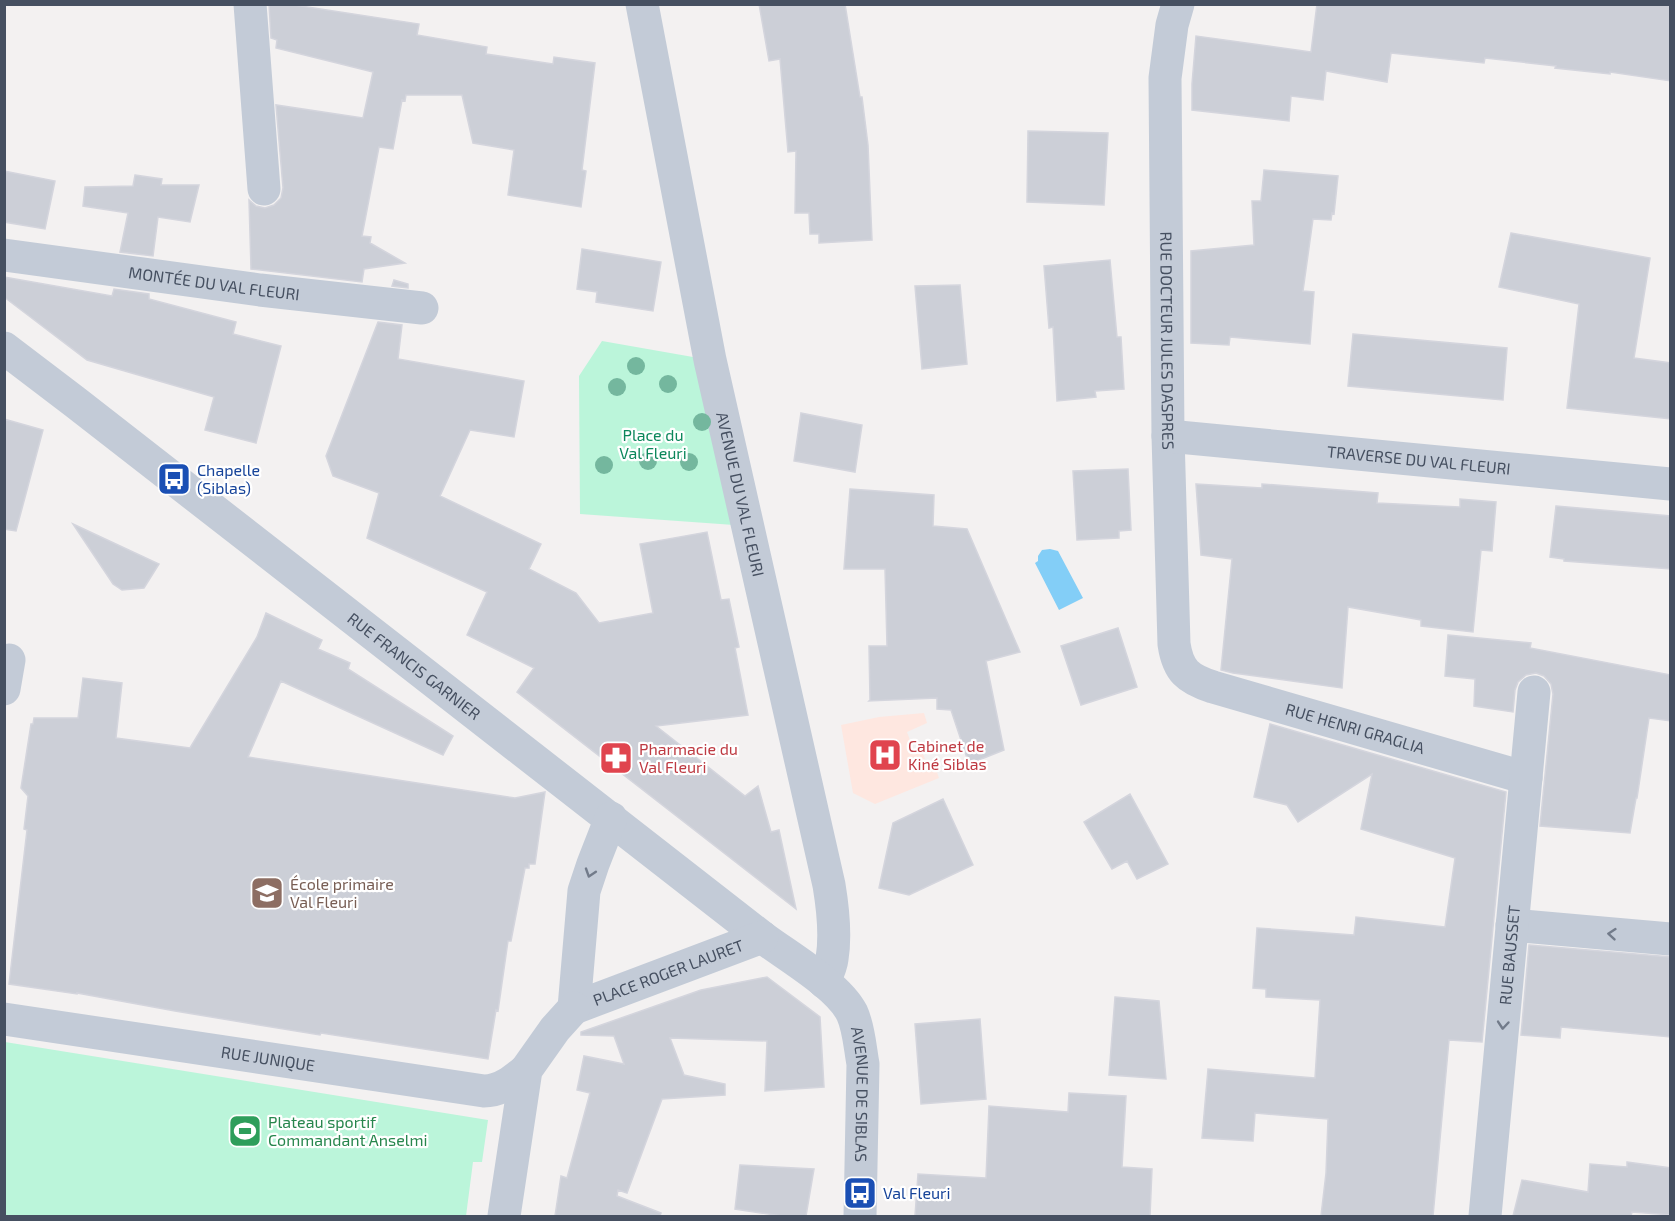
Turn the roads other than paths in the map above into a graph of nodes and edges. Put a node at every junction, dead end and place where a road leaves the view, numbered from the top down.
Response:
1 (250, 4) edge
2 (642, 4) edge
3 (1178, 4) edge
4 (264, 189) dead end
5 (4, 255) edge
6 (422, 308) dead end
7 (4, 348) edge
8 (1168, 436) junction
9 (1671, 484) edge
10 (1186, 674) joint
11 (1534, 692) dead end
12 (1526, 778) junction
13 (611, 818) junction
14 (1512, 925) junction
15 (762, 937) junction
16 (1671, 939) edge
17 (824, 982) junction
18 (573, 1008) junction
19 (4, 1019) edge
20 (526, 1070) junction
21 (504, 1216) edge
22 (860, 1216) edge
23 (1485, 1216) edge

1 - 4 street
2 - 17 street, AVENUE DU VAL FLEURI
3 - 8 street, RUE DOCTEUR JULES DASPRES
5 - 6 street, MONTÉE DU VAL FLEURI
7 - 13 street, RUE FRANCIS GARNIER
8 - 9 street, TRAVERSE DU VAL FLEURI
8 - 10 street, RUE DOCTEUR JULES DASPRES
10 - 12 street, RUE HENRI GRAGLIA
11 - 12 street, RUE BAUSSET
12 - 14 street, RUE BAUSSET
13 - 15 street, RUE FRANCIS GARNIER
13 -> 18 street, PLACE ROGER LAURET
16 -> 14 street
14 -> 23 street, RUE BAUSSET
15 - 17 street, RUE FRANCIS GARNIER
15 - 18 street, PLACE ROGER LAURET
17 - 22 street, AVENUE DE SIBLAS
18 - 20 street, PLACE ROGER LAURET
19 - 20 street, RUE JUNIQUE
20 - 21 street, PLACE ROGER LAURET

